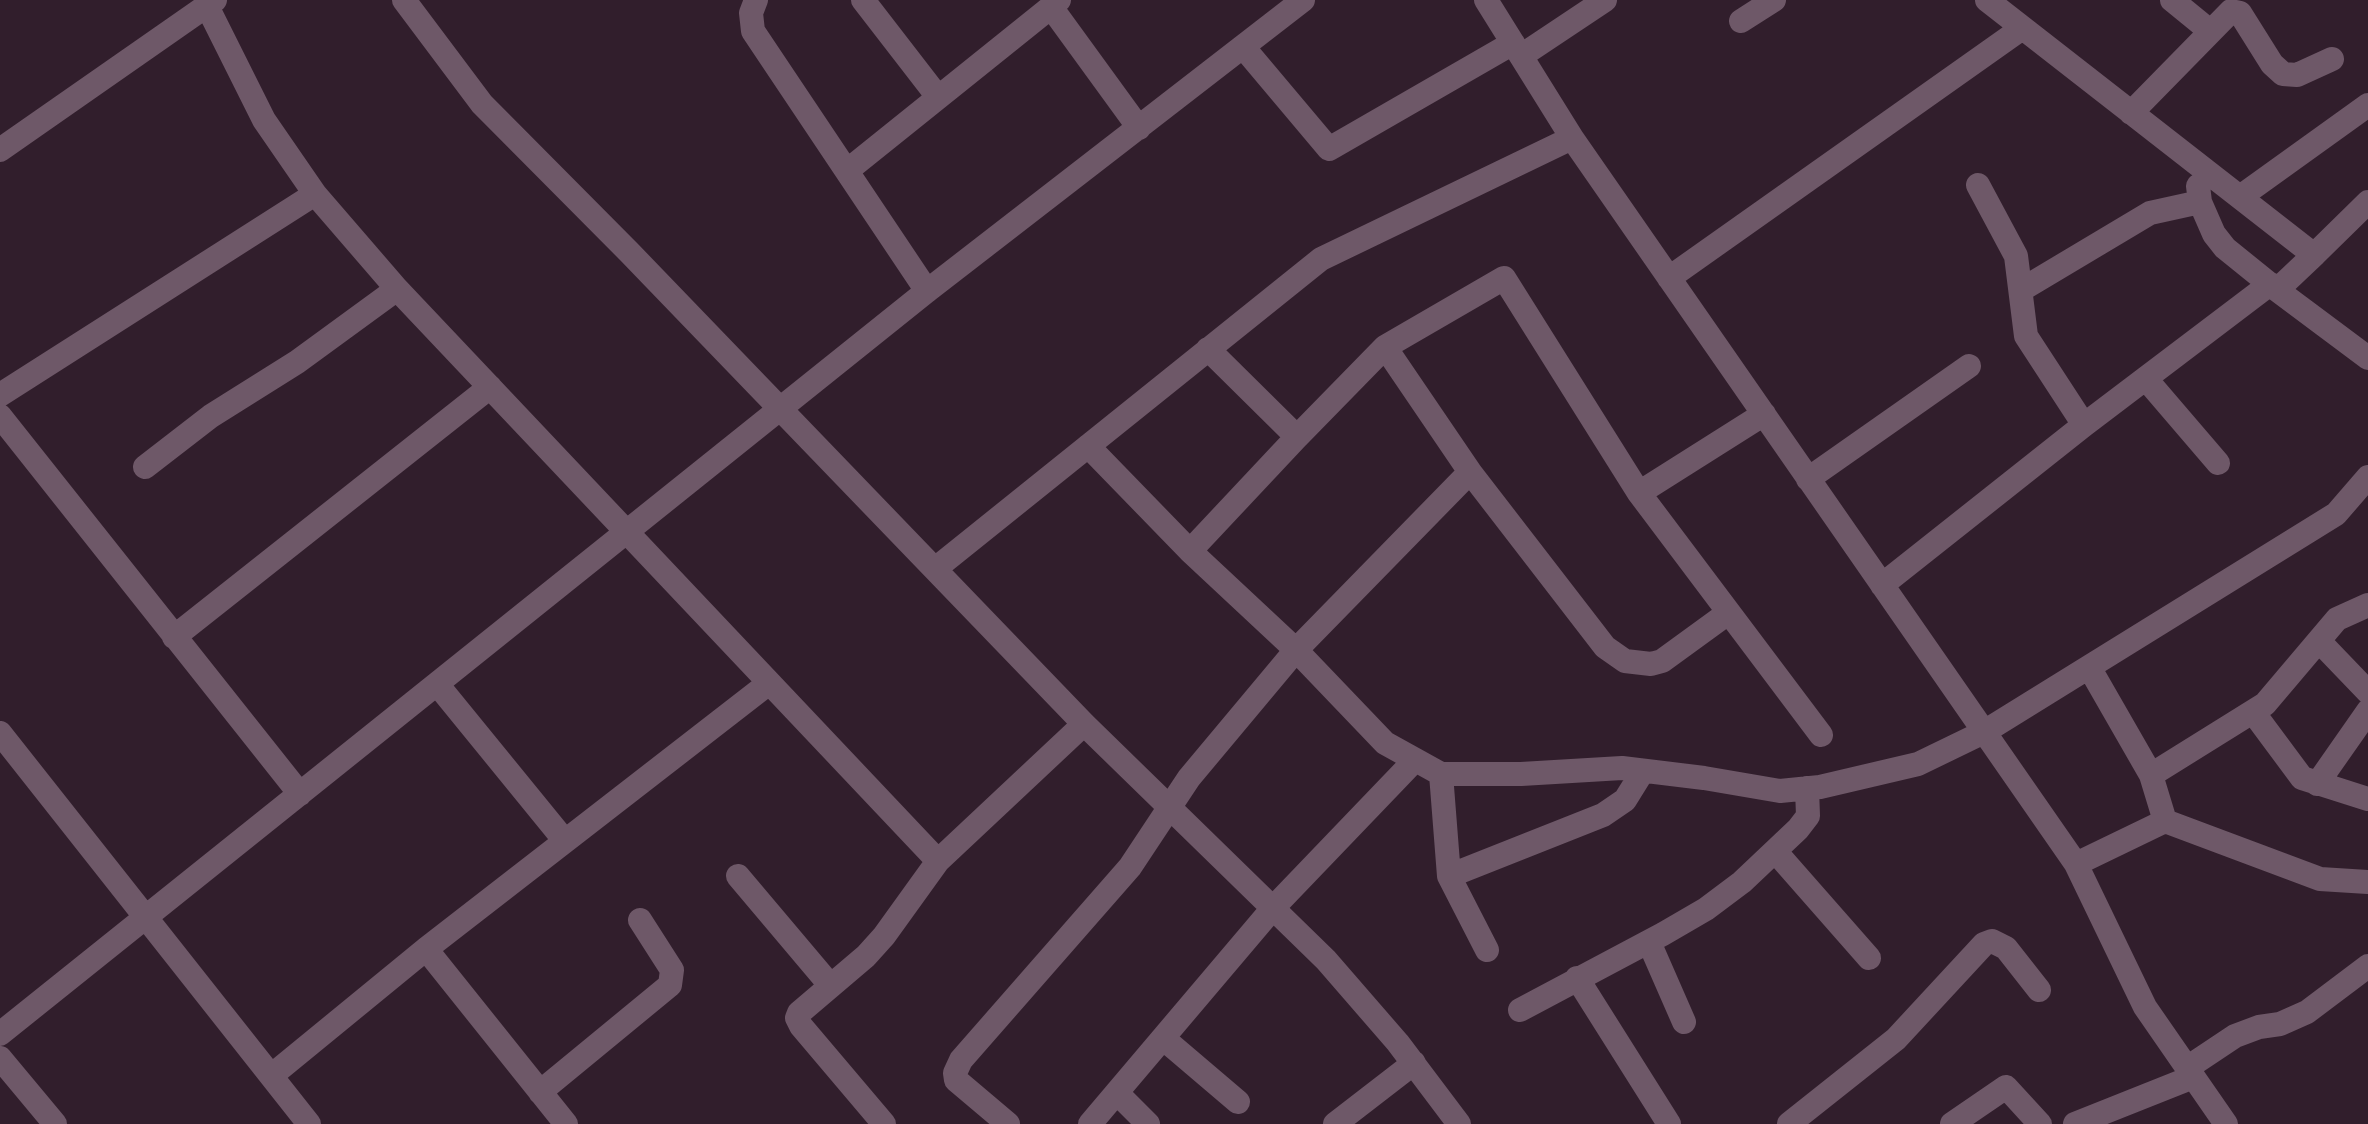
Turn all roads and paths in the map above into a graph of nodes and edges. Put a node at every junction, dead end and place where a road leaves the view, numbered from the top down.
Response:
1 (404, 0) edge
2 (756, 0) edge
3 (863, 0) edge
4 (1303, 0) edge
5 (1486, 0) edge
6 (1605, 0) edge
7 (1774, 0) edge
8 (1987, 0) edge
9 (2172, 0) edge
10 (211, 3) edge
11 (1055, 3) edge
12 (1741, 21) dead end
13 (2021, 29) junction
14 (2210, 31) junction
15 (1244, 48) junction
16 (1517, 49) junction
17 (2332, 59) dead end
18 (938, 97) junction
19 (2368, 105) edge
20 (2131, 113) junction
21 (1139, 128) junction
22 (1572, 138) junction
23 (0, 150) edge
24 (2194, 162) junction
25 (848, 170) junction
26 (1978, 184) dead end
27 (315, 194) junction
28 (2240, 197) junction
29 (2200, 202) junction
30 (2368, 202) edge
31 (2314, 255) junction
32 (1669, 278) junction
33 (2274, 287) junction
34 (397, 290) junction
35 (2020, 290) junction
36 (927, 291) junction
37 (1385, 347) junction
38 (1208, 349) junction
39 (2368, 358) edge
40 (1969, 366) dead end
41 (2146, 379) junction
42 (490, 387) junction
43 (0, 395) edge
44 (781, 409) junction
45 (1764, 414) junction
46 (0, 416) edge
47 (2084, 424) junction
48 (1297, 437) junction
49 (1088, 446) junction
50 (2218, 464) dead end
51 (146, 467) dead end
52 (1470, 472) junction
53 (2368, 477) edge
54 (1808, 479) junction
55 (1639, 493) junction
56 (627, 532) junction
57 (1190, 551) junction
58 (934, 569) junction
59 (1882, 585) junction
60 (2368, 605) edge
61 (1728, 613) junction
62 (174, 637) junction
63 (2319, 641) junction
64 (1296, 650) junction
65 (2089, 667) junction
66 (769, 682) junction
67 (437, 684) junction
68 (2368, 692) edge
69 (2368, 711) edge
70 (2253, 712) junction
71 (1083, 724) junction
72 (1984, 732) junction
73 (0, 733) edge
74 (1821, 735) dead end
75 (1414, 761) junction
76 (1643, 771) junction
77 (1441, 774) junction
78 (2151, 775) junction
79 (2317, 784) junction
80 (1807, 788) junction
81 (300, 794) junction
82 (2368, 799) edge
83 (1170, 807) junction
84 (2165, 821) junction
85 (565, 841) junction
86 (1775, 851) junction
87 (938, 861) junction
88 (2076, 864) junction
89 (738, 876) dead end
90 (1449, 876) junction
91 (2368, 882) edge
92 (1273, 908) junction
93 (146, 918) junction
94 (640, 921) dead end
95 (1649, 942) junction
96 (426, 949) junction
97 (1487, 950) dead end
98 (1869, 958) dead end
99 (2368, 966) edge
100 (1577, 978) junction
101 (830, 985) junction
102 (2039, 990) dead end
103 (1520, 1010) dead end
104 (1684, 1022) dead end
105 (0, 1034) edge
106 (1164, 1039) junction
107 (0, 1058) edge
108 (1414, 1063) junction
109 (2190, 1072) junction
110 (271, 1076) junction
111 (540, 1092) junction
112 (1117, 1093) junction
113 (1238, 1102) dead end
114 (55, 1124) edge
115 (309, 1124) edge
116 (566, 1124) edge
117 (884, 1124) edge
118 (1008, 1124) edge
119 (1090, 1124) edge
120 (1148, 1124) edge
121 (1335, 1124) edge
122 (1459, 1124) edge
123 (1669, 1124) edge
124 (1789, 1124) edge
125 (1952, 1124) edge
126 (2040, 1124) edge
127 (2075, 1124) edge
128 (2226, 1124) edge

1 - 44 street
2 - 25 street
3 - 18 street
4 - 15 street
5 - 16 street
6 - 16 street
7 - 12 street
8 - 13 street
9 - 14 street
10 - 23 street
10 - 27 street
11 - 18 street
11 - 21 street
13 - 20 street
13 - 32 street
14 - 17 street
14 - 20 street
15 - 16 street
15 - 21 street
16 - 22 street
18 - 25 street
19 - 28 street
20 - 24 street
21 - 36 street
22 - 32 street
22 - 38 street
24 - 28 street
24 - 29 street
25 - 36 street
26 - 35 street
27 - 34 street
27 - 43 street
28 - 31 street
29 - 33 street
29 - 35 street
30 - 31 street
31 - 33 street
32 - 45 street
33 - 39 street
33 - 41 street
34 - 42 street
34 - 51 street
35 - 47 street
36 - 44 street
37 - 48 street
37 - 52 street
37 - 55 street
38 - 48 street
38 - 49 street
40 - 54 street
41 - 47 street
41 - 50 street
42 - 56 street
42 - 62 street
44 - 56 street
44 - 58 street
45 - 54 street
45 - 55 street
46 - 62 street
47 - 59 street
48 - 57 street
49 - 57 street
49 - 58 street
52 - 61 street
52 - 64 street
53 - 65 street
54 - 59 street
55 - 61 street
56 - 66 street
56 - 67 street
57 - 64 street
58 - 71 street
59 - 72 street
60 - 63 street
61 - 74 street
62 - 81 street
63 - 68 street
63 - 70 street
64 - 75 street
64 - 83 street
65 - 72 street
65 - 78 street
66 - 85 street
66 - 87 street
67 - 81 street
67 - 85 street
69 - 79 street
70 - 78 street
70 - 79 street
71 - 83 street
71 - 87 street
72 - 80 street
72 - 88 street
73 - 93 street
75 - 77 street
75 - 92 street
76 - 77 street
76 - 80 street
76 - 90 street
77 - 90 street
78 - 84 street
79 - 82 street
80 - 86 street
81 - 93 street
83 - 92 street
83 - 118 street
84 - 88 street
84 - 91 street
85 - 96 street
86 - 95 street
86 - 98 street
87 - 101 street
88 - 109 street
89 - 101 street
90 - 97 street
92 - 106 street
92 - 108 street
93 - 105 street
93 - 110 street
94 - 111 street
95 - 100 street
95 - 104 street
96 - 110 street
96 - 111 street
99 - 109 street
100 - 103 street
100 - 123 street
101 - 117 street
102 - 124 street
106 - 112 street
106 - 113 street
107 - 114 street
108 - 121 street
108 - 122 street
109 - 127 street
109 - 128 street
110 - 115 street
111 - 116 street
112 - 119 street
112 - 120 street
125 - 126 street

